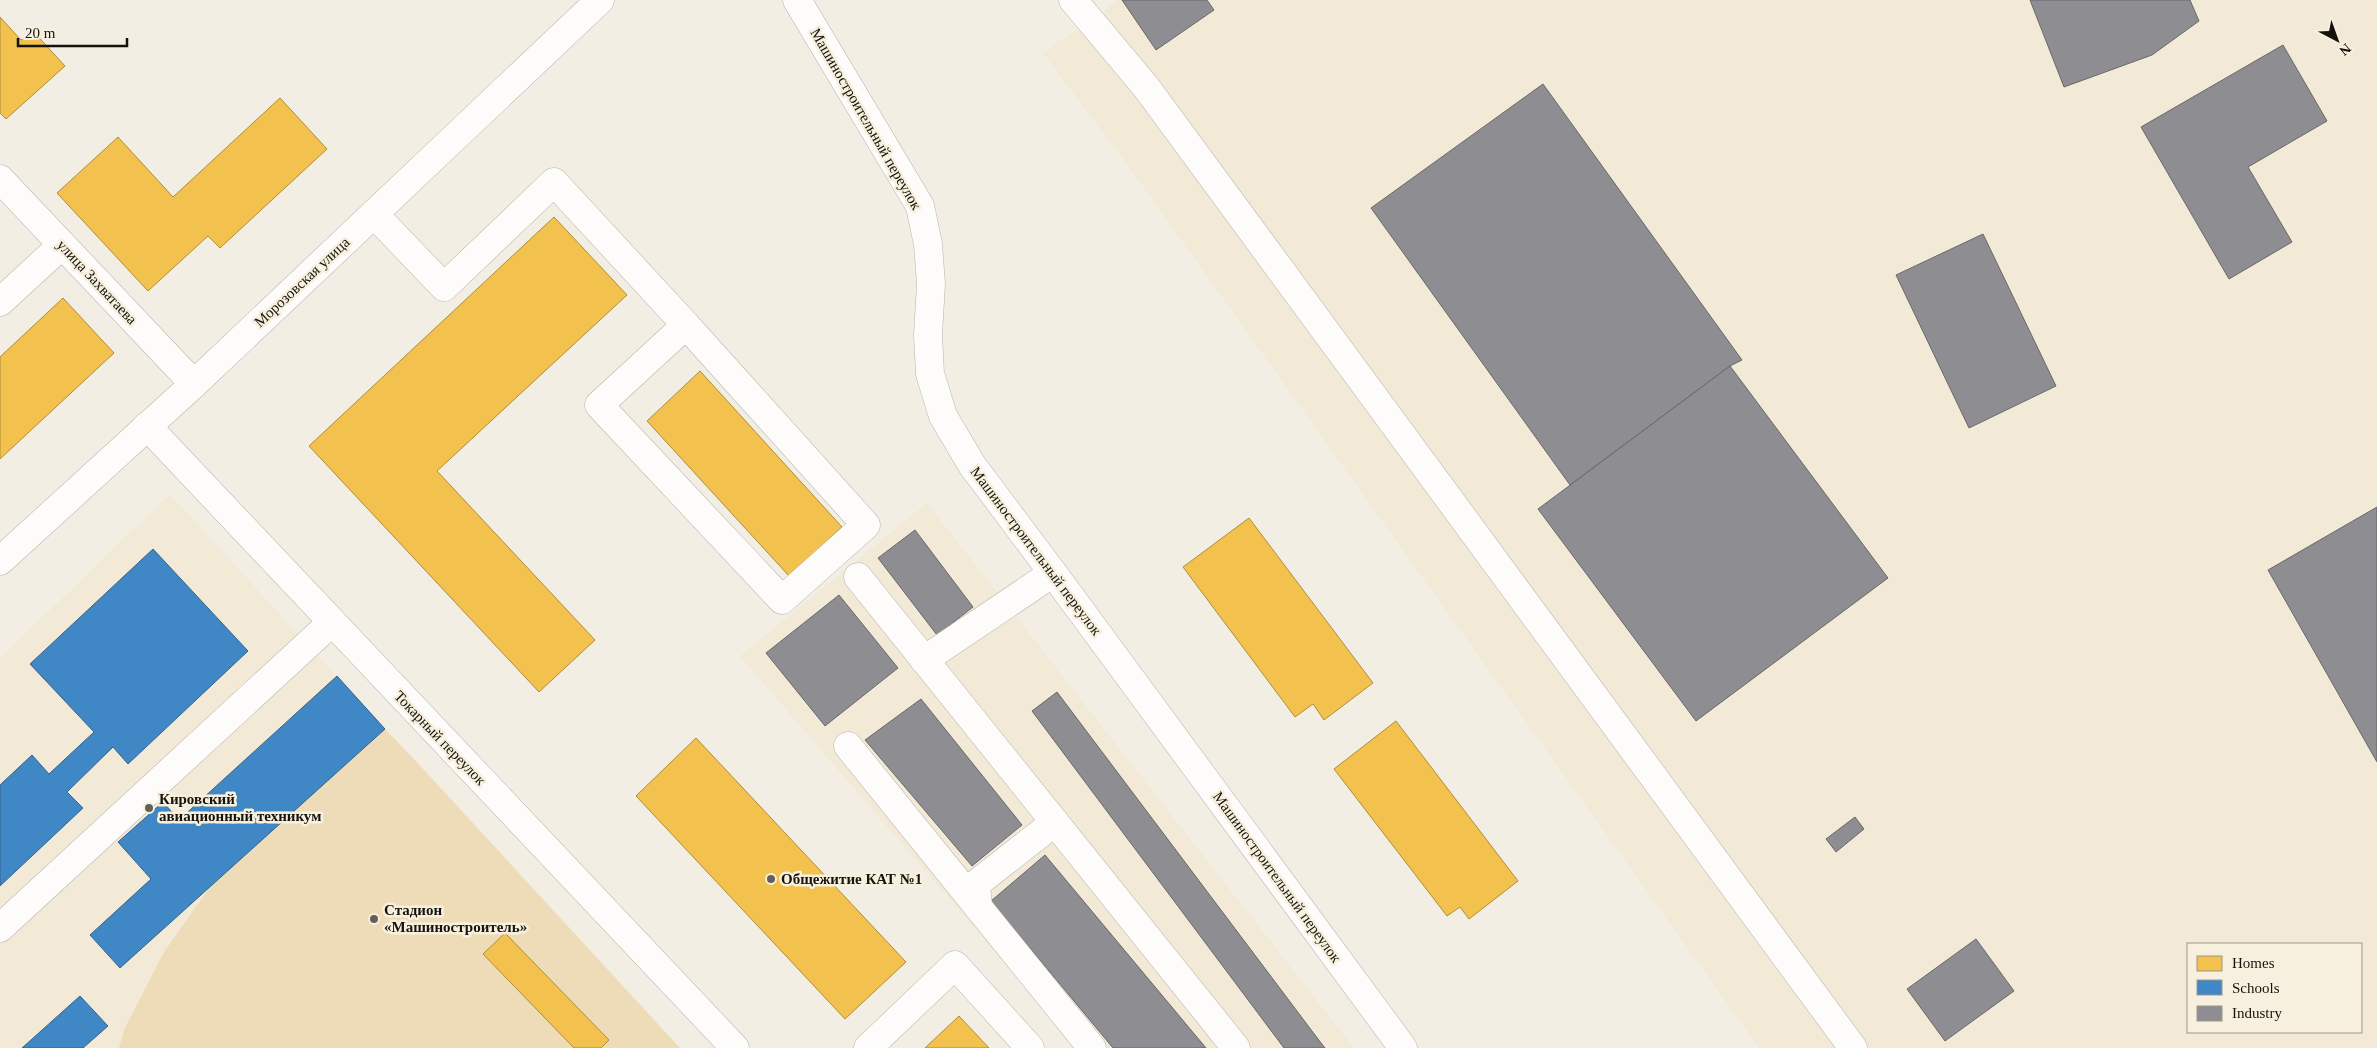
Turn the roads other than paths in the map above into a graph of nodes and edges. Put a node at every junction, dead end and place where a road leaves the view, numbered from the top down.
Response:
1 (600, 0) edge
2 (797, 0) edge
3 (1073, 0) edge
4 (0, 180) edge
5 (374, 214) junction
6 (62, 245) junction
7 (5, 292) edge
8 (686, 325) junction
9 (194, 384) junction
10 (147, 426) junction
11 (0, 561) edge
12 (1053, 573) junction
13 (858, 577) dead end
14 (330, 622) junction
15 (924, 660) junction
16 (848, 746) dead end
17 (1054, 822) junction
18 (978, 906) junction
19 (0, 928) edge
20 (735, 1048) edge
21 (868, 1048) edge
22 (1030, 1048) edge
23 (1092, 1048) edge
24 (1236, 1048) edge
25 (1403, 1048) edge
26 (1853, 1048) edge

1 - 5 street, Морозовская улица
2 - 12 street, Машиностроительный переулок
3 - 26 street
4 - 6 street, улица Захватаева
5 - 8 street
5 - 9 street, Морозовская улица
6 - 7 street
6 - 9 street, улица Захватаева
8 - 8 street
9 - 10 street, Морозовская улица
10 - 11 street, Морозовская улица
10 - 14 street, Токарный переулок
12 - 15 street
12 - 25 street, Машиностроительный переулок
13 - 15 street
14 - 19 street
14 - 20 street, Токарный переулок
15 - 17 street
16 - 18 street
17 - 18 street
17 - 24 street
18 - 23 street
21 - 22 street

